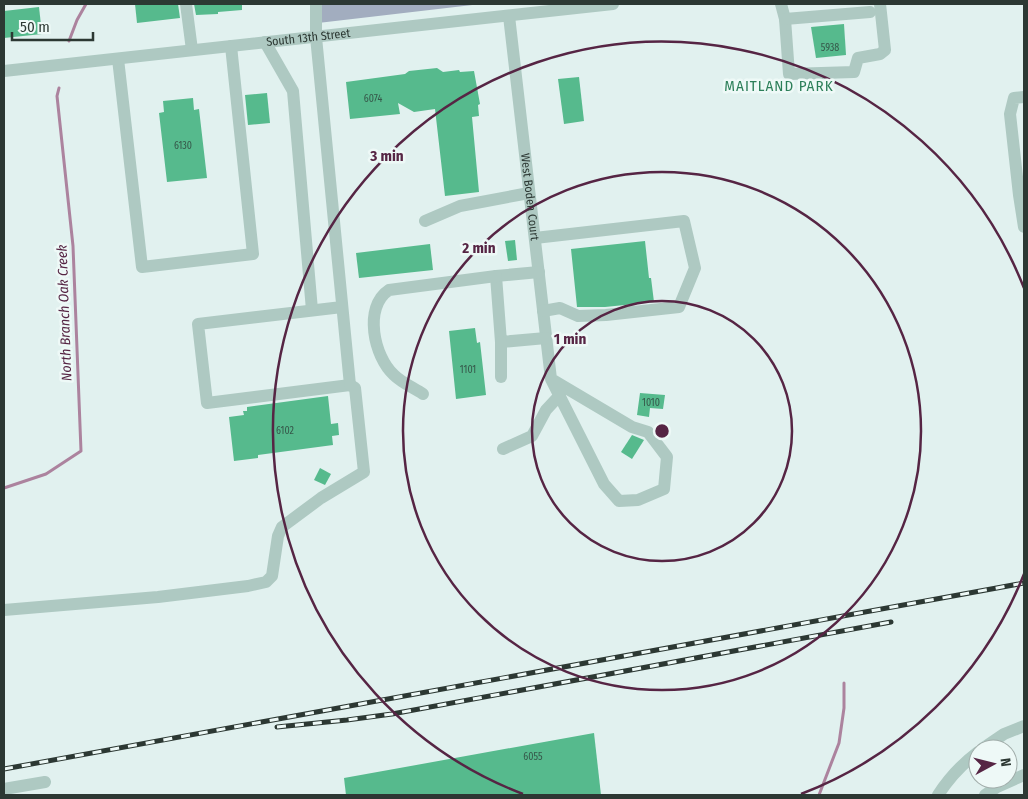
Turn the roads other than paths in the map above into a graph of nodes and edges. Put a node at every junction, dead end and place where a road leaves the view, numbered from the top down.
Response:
1 (186, 4) edge
2 (316, 4) edge
3 (613, 4) edge
4 (782, 4) edge
5 (880, 4) edge
6 (870, 12) dead end
7 (509, 16) junction
8 (785, 19) junction
9 (316, 37) junction
10 (265, 42) junction
11 (231, 46) junction
12 (192, 50) junction
13 (118, 58) junction
14 (4, 71) edge
15 (1024, 97) edge
16 (529, 193) junction
17 (425, 221) dead end
18 (1024, 227) edge
19 (535, 238) junction
20 (539, 272) junction
21 (496, 276) junction
22 (342, 307) junction
23 (312, 310) junction
24 (543, 311) junction
25 (546, 338) junction
26 (501, 342) junction
27 (501, 378) dead end
28 (551, 379) junction
29 (350, 385) junction
30 (423, 394) dead end
31 (559, 396) junction
32 (503, 448) dead end
33 (4, 610) edge
34 (1024, 726) edge
35 (997, 739) edge
36 (968, 760) edge
37 (1024, 775) edge
38 (45, 782) dead end
39 (4, 789) edge
40 (938, 795) edge
41 (985, 795) edge

1 - 12 street
2 - 9 street
3 - 7 street, South 13th Street
4 - 8 street
5 - 8 street
6 - 8 street
7 - 9 street, South 13th Street
7 - 16 street, West Boden Court
9 - 10 street, South 13th Street
9 - 22 street
10 - 11 street, South 13th Street
10 - 23 street
11 - 12 street, South 13th Street
11 - 13 street
12 - 13 street, South 13th Street
13 - 14 street, South 13th Street
15 - 18 street
16 - 17 street
16 - 19 street, West Boden Court
19 - 20 street, West Boden Court
19 - 24 street
20 - 21 street
20 - 24 street, West Boden Court
21 - 26 street
21 - 30 street
22 - 23 street
22 - 29 street
23 - 29 street
24 - 25 street, West Boden Court
25 - 26 street
25 - 28 street, West Boden Court
26 - 27 street
28 - 31 street, West Boden Court
28 - 31 street, West Boden Court
29 - 33 street
31 - 32 street
34 - 35 street
36 - 40 street
37 - 41 street
38 - 39 street

